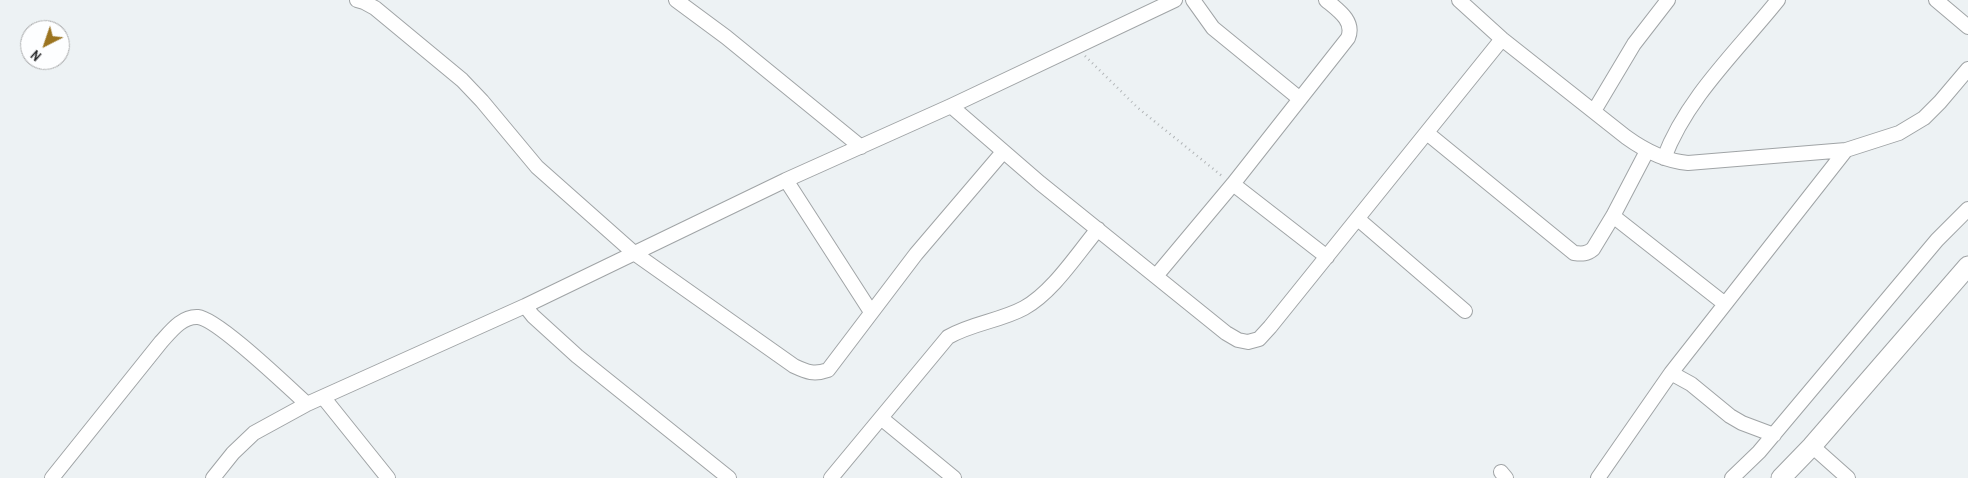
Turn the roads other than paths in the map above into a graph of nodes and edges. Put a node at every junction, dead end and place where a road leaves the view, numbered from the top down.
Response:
1 (356, 0) edge
2 (676, 0) edge
3 (1193, 0) edge
4 (1326, 0) edge
5 (1459, 0) edge
6 (1668, 0) edge
7 (1778, 0) edge
8 (1936, 0) edge
9 (1172, 1) edge
10 (1968, 27) edge
11 (1502, 39) junction
12 (1968, 69) edge
13 (1300, 99) junction
14 (952, 106) junction
15 (1594, 111) junction
16 (1427, 133) junction
17 (861, 147) junction
18 (1647, 150) junction
19 (1846, 150) junction
20 (1003, 152) junction
21 (1664, 158) junction
22 (786, 180) junction
23 (1233, 184) junction
24 (1968, 209) edge
25 (1613, 216) junction
26 (1358, 219) junction
27 (1098, 229) junction
28 (634, 253) junction
29 (1327, 257) junction
30 (1968, 266) edge
31 (1156, 276) junction
32 (1725, 304) junction
33 (525, 306) junction
34 (1465, 311) dead end
35 (870, 312) junction
36 (1671, 373) junction
37 (323, 397) junction
38 (308, 404) junction
39 (881, 418) junction
40 (1774, 435) junction
41 (1812, 446) junction
42 (381, 475) edge
43 (52, 478) edge
44 (213, 478) edge
45 (729, 478) edge
46 (831, 478) edge
47 (954, 478) edge
48 (1598, 478) edge
49 (1732, 478) edge
50 (1781, 478) edge
51 (1848, 478) edge

1 - 28 street
2 - 17 street
3 - 13 street
4 - 13 street
5 - 11 street
6 - 15 street
7 - 21 street
8 - 10 street
9 - 14 street
11 - 15 street
11 - 16 street
12 - 19 street
13 - 23 street
14 - 17 street
14 - 20 street
15 - 18 street
16 - 25 street
16 - 26 street
17 - 22 street
18 - 21 street
18 - 25 street
19 - 21 street
19 - 32 street
20 - 27 street
20 - 35 street
22 - 28 street
22 - 35 street
23 - 29 street
23 - 31 street
24 - 40 street
25 - 32 street
26 - 29 street
26 - 34 street
27 - 31 street
27 - 39 street
28 - 33 street
28 - 35 street
29 - 31 street
30 - 41 street
32 - 36 street
33 - 37 street
33 - 45 street
36 - 40 street
36 - 48 street
37 - 38 street
37 - 42 street
38 - 43 street
38 - 44 street
39 - 46 street
39 - 47 street
40 - 49 street
41 - 50 street
41 - 51 street

